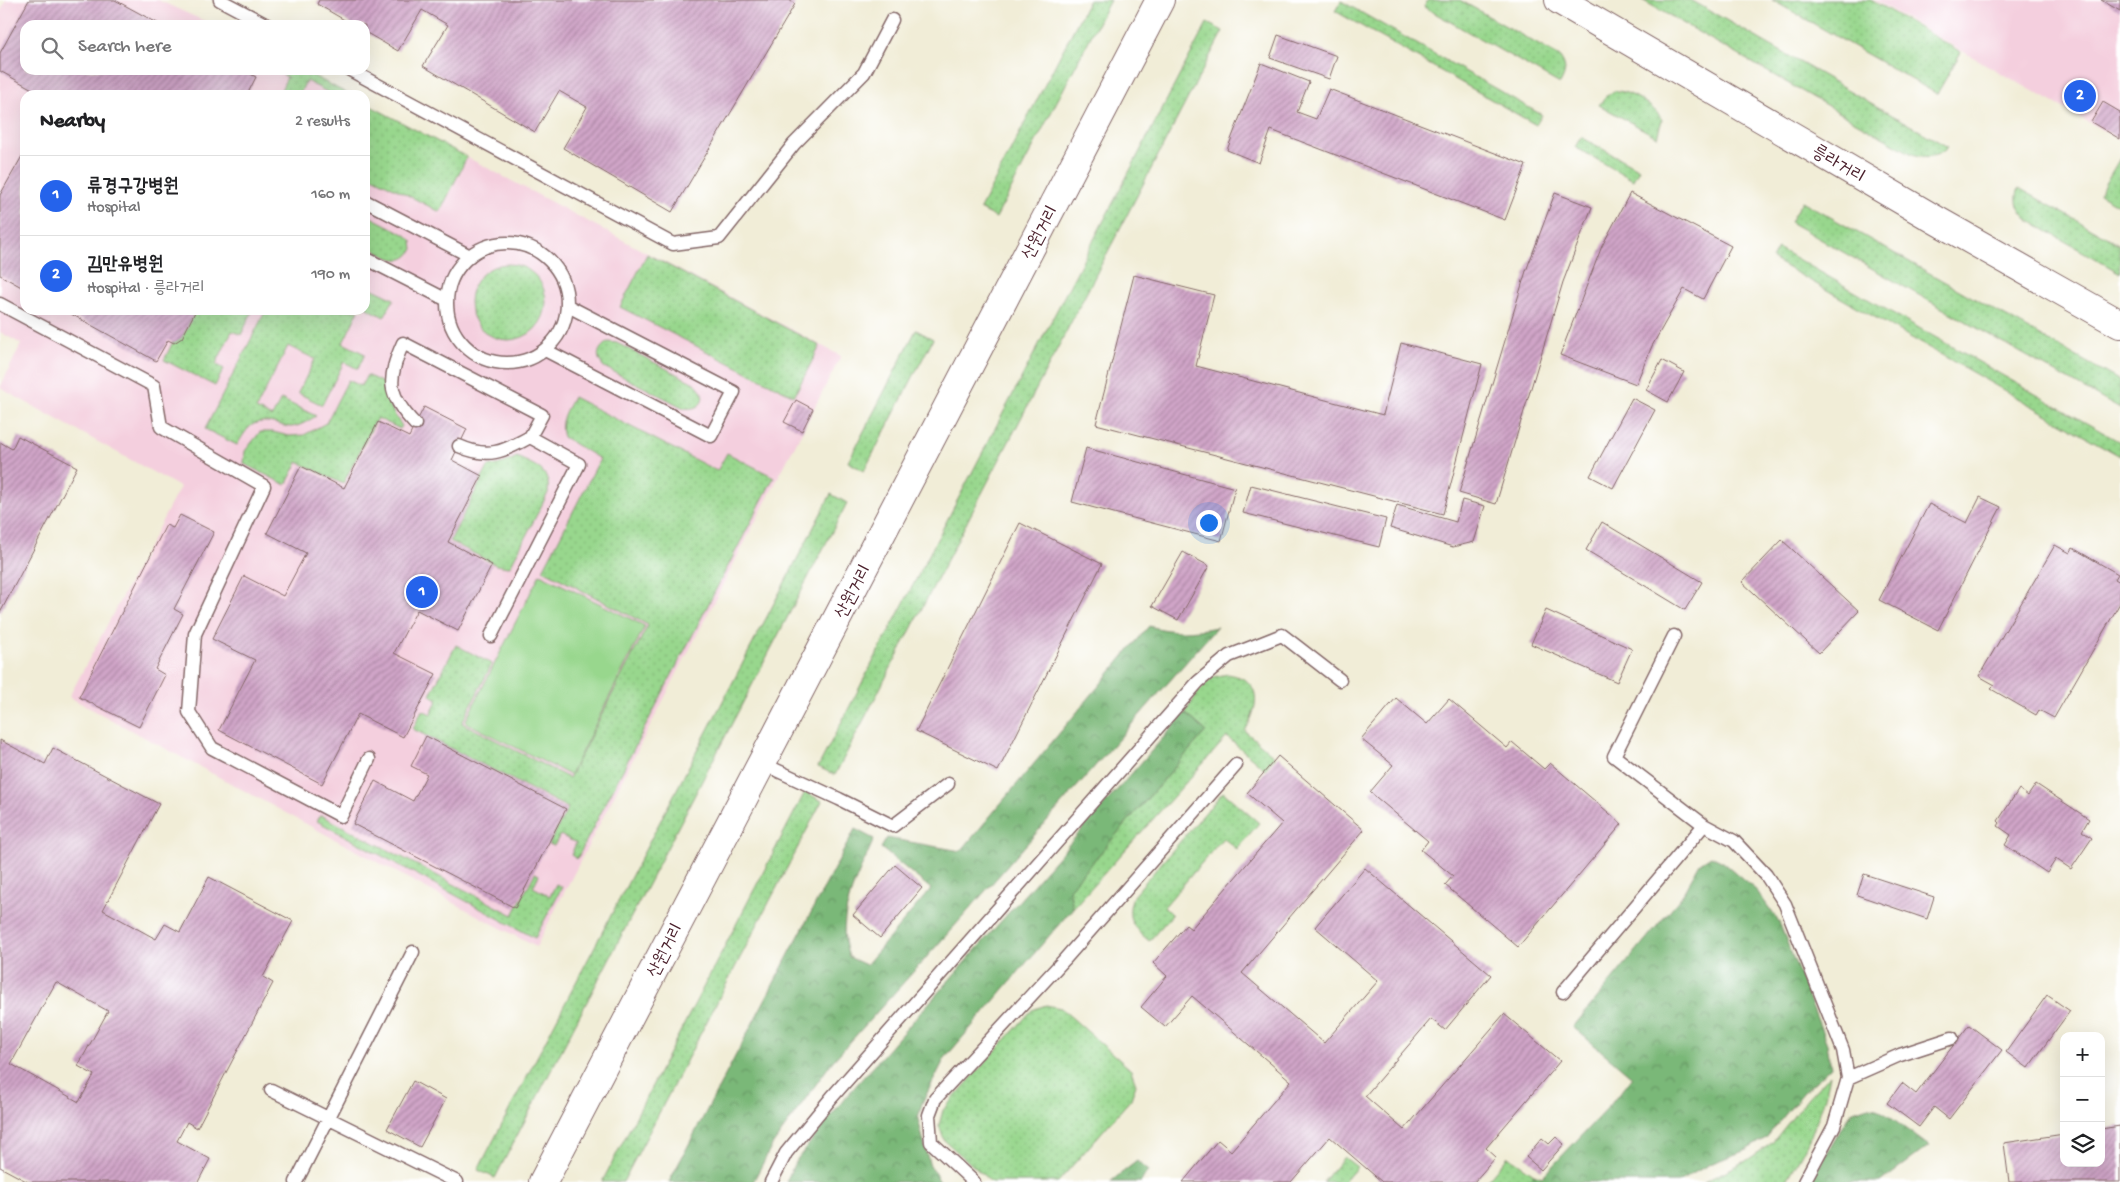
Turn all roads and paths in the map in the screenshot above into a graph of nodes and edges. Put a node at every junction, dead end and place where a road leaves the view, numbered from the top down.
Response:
1 (220, 0) edge
2 (1160, 0) edge
3 (1559, 0) edge
4 (257, 20) edge
5 (892, 20) dead end
6 (359, 75) edge
7 (370, 204) edge
8 (470, 256) junction
9 (370, 261) edge
10 (447, 300) junction
11 (0, 304) edge
12 (568, 306) junction
13 (20, 315) edge
14 (21, 315) edge
15 (2120, 324) edge
16 (545, 350) junction
17 (480, 357) junction
18 (469, 377) junction
19 (415, 424) dead end
20 (530, 437) junction
21 (459, 446) dead end
22 (491, 636) dead end
23 (1674, 636) dead end
24 (1340, 680) dead end
25 (369, 760) dead end
26 (761, 763) junction
27 (1236, 765) dead end
28 (948, 784) dead end
29 (1704, 826) junction
30 (413, 952) dead end
31 (1563, 992) dead end
32 (1952, 1038) dead end
33 (1848, 1078) junction
34 (271, 1090) dead end
35 (328, 1118) junction
36 (296, 1182) edge
37 (457, 1182) edge
38 (543, 1182) edge
39 (771, 1182) edge
40 (974, 1182) edge
41 (1804, 1182) edge

1 - 4 lane
2 - 26 main road, 산원거리
3 - 15 main road, 릉라거리
5 - 6 lane
7 - 8 lane
8 - 10 lane
8 - 12 lane
9 - 10 lane
10 - 17 lane
11 - 13 lane
12 - 16 lane
12 - 16 lane
14 - 25 lane
16 - 17 lane
17 - 18 lane
18 - 19 lane
18 - 20 lane
20 - 21 lane
20 - 22 lane
23 - 29 lane
24 - 39 lane
26 - 28 lane
26 - 38 main road, 산원거리
27 - 40 lane
29 - 31 lane
29 - 33 lane
30 - 35 lane
32 - 33 lane
33 - 41 lane
34 - 35 lane
35 - 36 lane
35 - 37 lane

